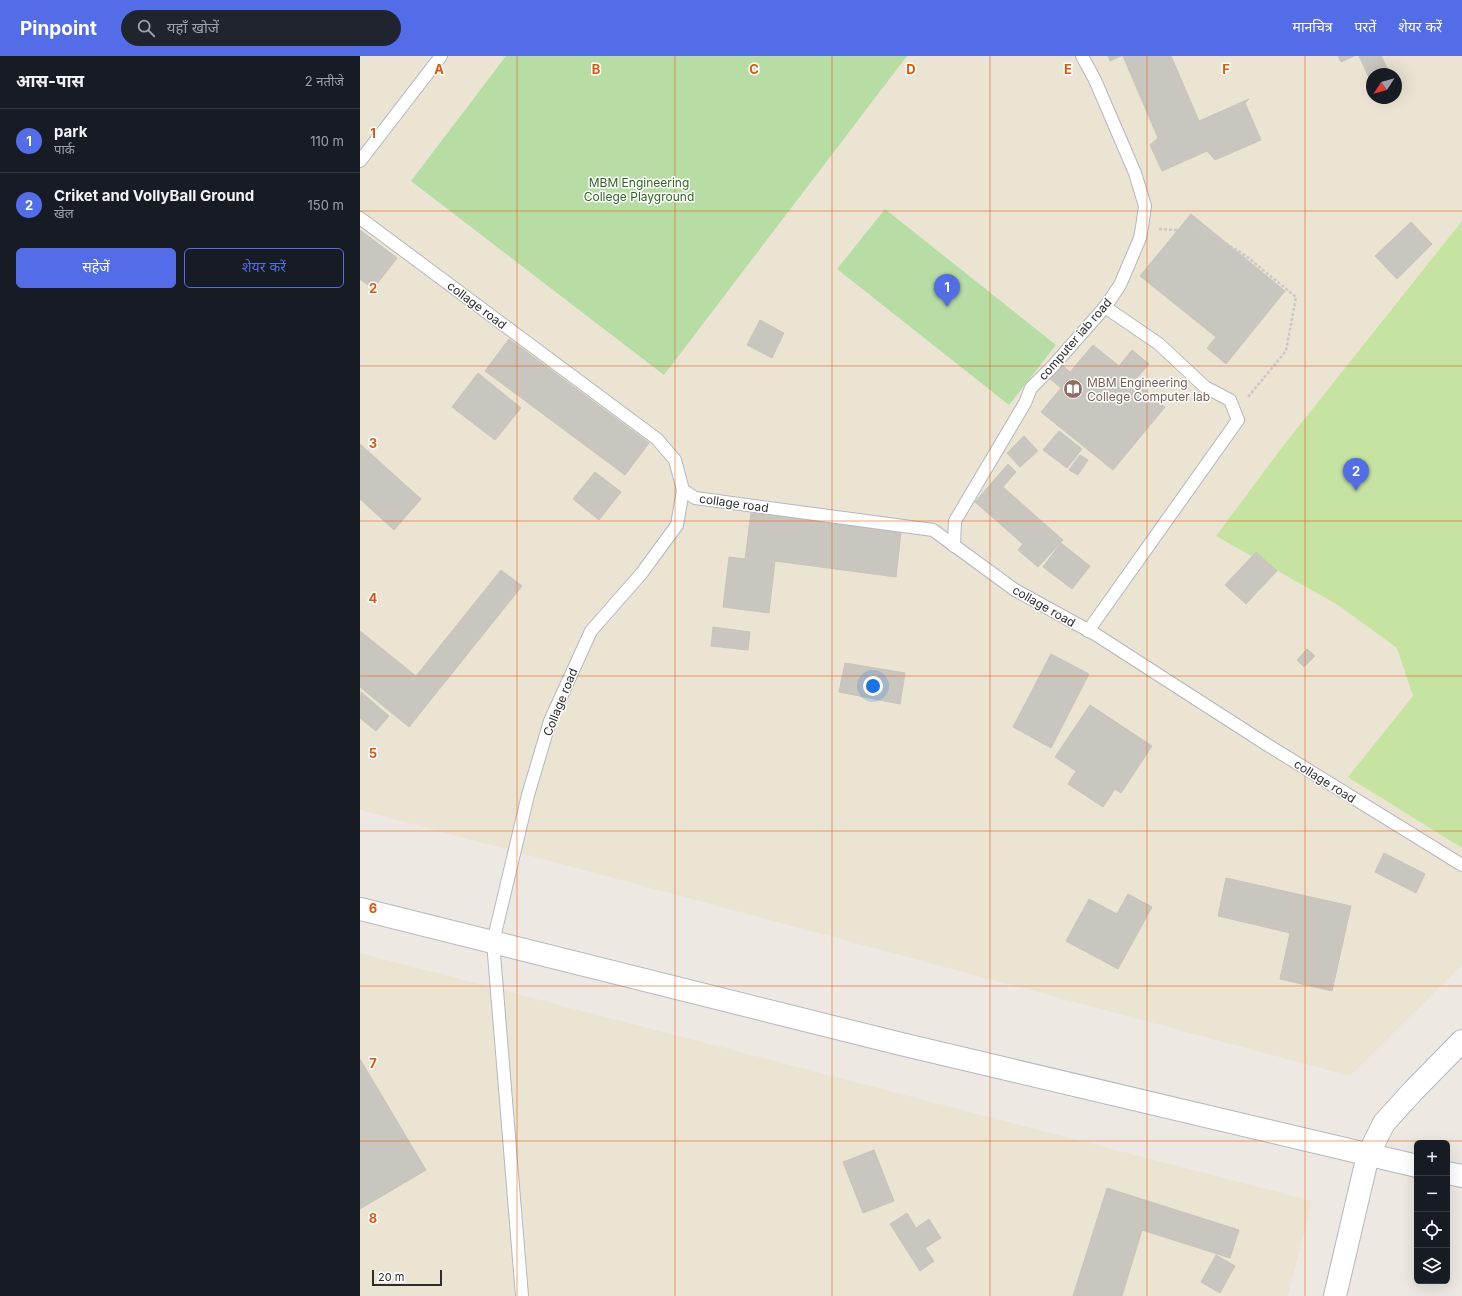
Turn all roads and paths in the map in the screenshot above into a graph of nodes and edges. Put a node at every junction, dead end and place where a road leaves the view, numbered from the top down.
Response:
1 (441, 56) edge
2 (1082, 56) edge
3 (360, 161) edge
4 (360, 218) edge
5 (1142, 227) junction
6 (1105, 308) junction
7 (1235, 413) junction
8 (682, 490) junction
9 (954, 546) junction
10 (1088, 631) junction
11 (1462, 865) edge
12 (360, 909) edge
13 (493, 942) junction
14 (1462, 1041) edge
15 (1368, 1155) junction
16 (1414, 1165) edge
17 (1450, 1174) edge
18 (1462, 1176) edge
19 (522, 1296) edge
20 (1335, 1296) edge

1 - 3 lane
2 - 5 lane, computer iab road
4 - 8 lane, collage road
5 - 6 lane, computer iab road
5 - 7 path
6 - 7 lane
6 - 9 lane, computer iab road
7 - 10 lane, collage road
8 - 9 lane, collage road
8 - 13 lane, Collage road
9 - 10 lane, collage road
10 - 11 lane, collage road
12 - 13 street
13 - 15 street
13 - 19 lane, Collage road
14 - 15 street
15 - 16 street
15 - 20 street
17 - 18 street

